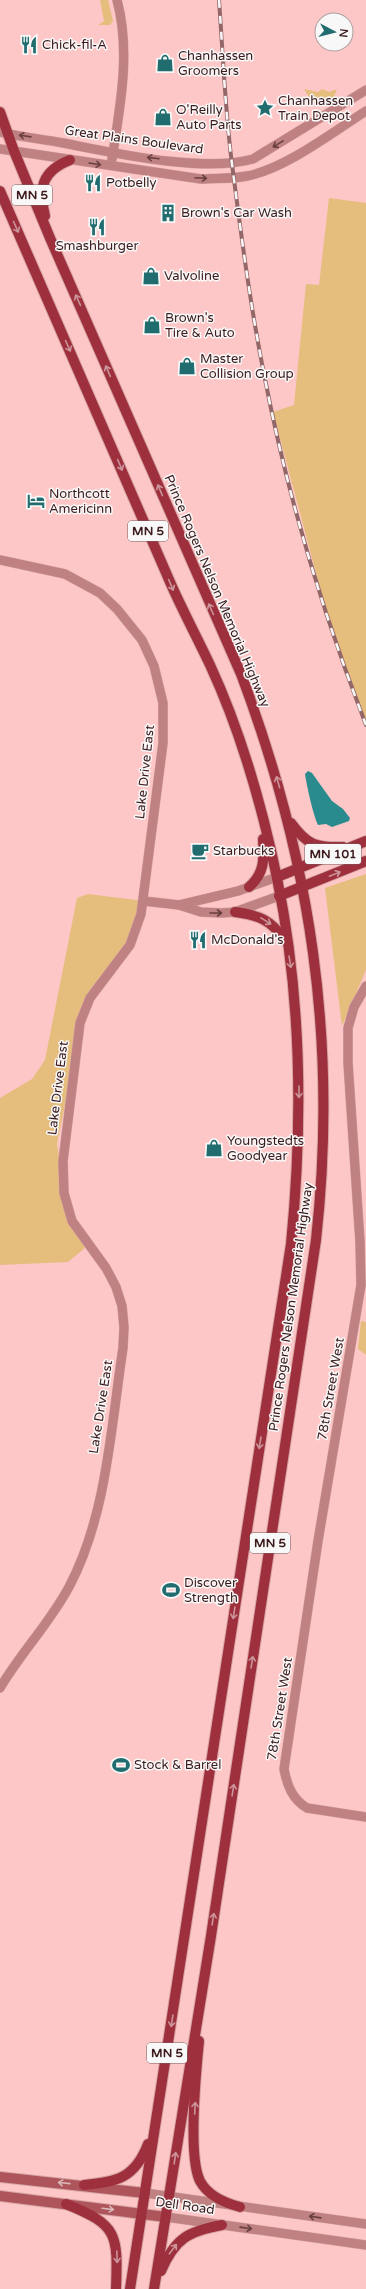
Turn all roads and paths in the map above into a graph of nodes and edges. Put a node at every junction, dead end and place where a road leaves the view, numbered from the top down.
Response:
1 (117, 0) edge
2 (366, 90) edge
3 (366, 111) edge
4 (0, 112) edge
5 (4, 133) edge
6 (0, 149) edge
7 (14, 151) junction
8 (113, 153) junction
9 (70, 160) junction
10 (111, 166) junction
11 (0, 191) edge
12 (50, 238) junction
13 (0, 560) edge
14 (262, 817) junction
15 (288, 820) junction
16 (366, 841) edge
17 (349, 847) junction
18 (366, 861) edge
19 (299, 868) junction
20 (277, 877) junction
21 (249, 887) junction
22 (303, 887) junction
23 (280, 896) junction
24 (144, 901) junction
25 (179, 905) junction
26 (235, 912) junction
27 (287, 945) junction
28 (366, 986) edge
29 (0, 1688) edge
30 (366, 1817) edge
31 (211, 1936) junction
32 (156, 2123) junction
33 (0, 2176) edge
34 (84, 2185) junction
35 (145, 2193) junction
36 (0, 2196) edge
37 (169, 2196) junction
38 (66, 2204) junction
39 (240, 2207) junction
40 (142, 2213) junction
41 (166, 2217) junction
42 (366, 2224) edge
43 (222, 2225) junction
44 (366, 2245) edge
45 (155, 2286) edge
46 (116, 2289) edge
47 (130, 2289) edge

1 - 8 street
2 -> 8 street, Great Plains Boulevard
10 -> 3 street
4 - 5 main road, Prince Rogers Nelson Memorial Highway / MN 5
5 - 7 main road, Prince Rogers Nelson Memorial Highway / MN 5
8 -> 5 street, Great Plains Boulevard
6 - 7 street
7 - 9 street
7 - 12 main road, Prince Rogers Nelson Memorial Highway / MN 5
8 - 10 street
9 -> 10 street
9 - 12 main road
11 -> 14 main road, Prince Rogers Nelson Memorial Highway / MN 5
15 -> 12 main road, Prince Rogers Nelson Memorial Highway / MN 5
13 - 24 street, Lake Drive East
14 - 20 main road, Prince Rogers Nelson Memorial Highway / MN 5
14 - 21 main road
15 - 17 main road
15 - 19 main road, Prince Rogers Nelson Memorial Highway / MN 5
16 - 17 main road, MN 101
17 - 19 main road, MN 101
22 -> 18 main road, MN 101
19 - 20 main road, MN 101
19 - 22 main road, Prince Rogers Nelson Memorial Highway / MN 5
20 - 21 street
20 - 23 main road, Prince Rogers Nelson Memorial Highway / MN 5
21 - 25 street
22 - 23 main road, MN 101
31 -> 22 main road, Prince Rogers Nelson Memorial Highway / MN 5
23 - 26 street
23 - 27 main road, Prince Rogers Nelson Memorial Highway / MN 5
24 - 25 street
24 - 29 street, Lake Drive East
25 -> 26 street
26 -> 27 main road
27 -> 32 main road, Prince Rogers Nelson Memorial Highway / MN 5
28 - 30 street, 78th Street West
37 -> 31 main road, Prince Rogers Nelson Memorial Highway / MN 5
39 -> 31 main road
32 - 34 main road
32 - 35 main road, Prince Rogers Nelson Memorial Highway / MN 5
34 -> 33 main road, Dell Road
34 - 35 main road, Dell Road
35 - 37 street, Dell Road
35 - 40 main road, Prince Rogers Nelson Memorial Highway / MN 5
36 - 38 main road, Dell Road
37 - 39 street, Dell Road
37 - 41 main road, MN 5
38 -> 40 main road, Dell Road
38 -> 46 main road
42 -> 39 street, Dell Road
40 - 41 main road, Dell Road
40 - 47 main road, MN 5
41 - 43 street, Dell Road
41 - 45 main road, MN 5
43 -> 44 street, Dell Road
45 -> 43 main road

